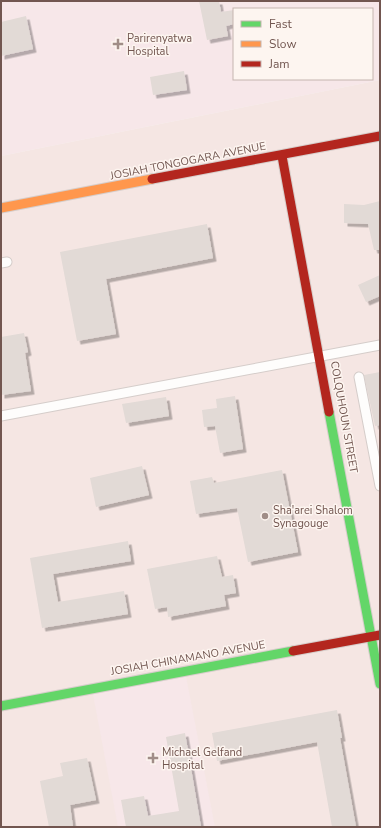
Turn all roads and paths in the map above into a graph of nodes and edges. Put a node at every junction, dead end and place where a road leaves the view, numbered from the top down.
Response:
1 (380, 136) edge
2 (282, 156) junction
3 (1, 208) edge
4 (380, 345) edge
5 (320, 356) junction
6 (359, 377) dead end
7 (1, 416) edge
8 (380, 486) edge
9 (376, 636) edge
10 (380, 684) edge
11 (1, 706) edge

1 - 2 street, JOSIAH TONGOGARA AVENUE
2 - 3 street, JOSIAH TONGOGARA AVENUE
2 - 5 street, COLQUHOUN STREET
4 - 5 lane
5 - 7 lane
5 - 9 street, COLQUHOUN STREET
6 - 8 lane
9 - 10 street, COLQUHOUN STREET
9 - 11 street, JOSIAH CHINAMANO AVENUE

